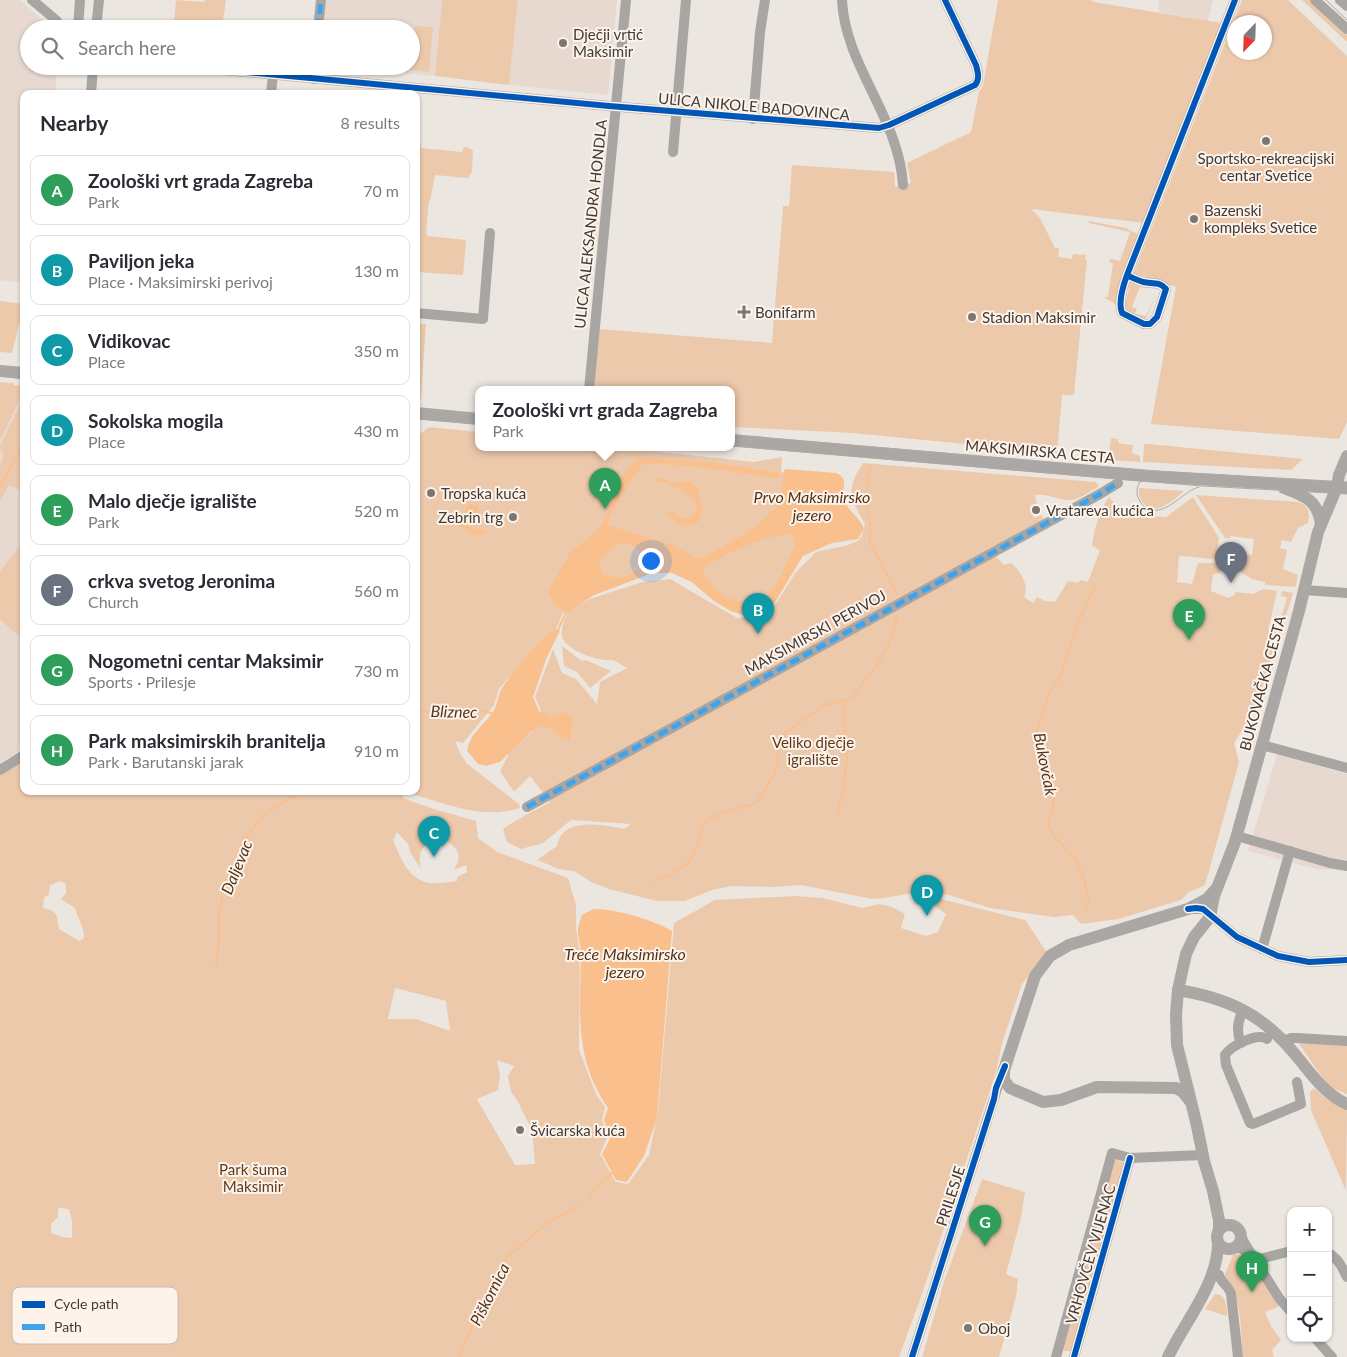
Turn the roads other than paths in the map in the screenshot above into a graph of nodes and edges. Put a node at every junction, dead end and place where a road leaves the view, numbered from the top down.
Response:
1 (32, 0) edge
2 (80, 0) edge
3 (99, 0) edge
4 (321, 0) edge
5 (626, 0) edge
6 (686, 0) edge
7 (765, 0) edge
8 (842, 0) edge
9 (945, 0) edge
10 (1235, 0) edge
11 (1315, 0) edge
12 (1340, 0) edge
13 (1347, 6) edge
14 (56, 20) edge
15 (79, 20) edge
16 (97, 20) edge
17 (319, 20) edge
18 (1347, 29) edge
19 (92, 75) edge
20 (273, 75) joint
21 (314, 75) edge
22 (314, 79) junction
23 (374, 89) edge
24 (90, 90) edge
25 (271, 90) edge
26 (387, 90) edge
27 (420, 92) edge
28 (616, 107) junction
29 (676, 112) junction
30 (753, 119) junction
31 (889, 126) junction
32 (672, 152) dead end
33 (903, 185) dead end
34 (490, 233) dead end
35 (1127, 276) junction
36 (420, 313) edge
37 (0, 371) edge
38 (20, 373) edge
39 (589, 386) edge
40 (420, 415) edge
41 (475, 419) edge
42 (735, 440) edge
43 (1347, 456) edge
44 (1347, 478) edge
45 (1118, 483) dead end
46 (1271, 484) junction
47 (1342, 488) edge
48 (1321, 525) junction
49 (1304, 590) junction
50 (1347, 593) edge
51 (1262, 745) junction
52 (20, 758) edge
53 (1347, 768) edge
54 (0, 770) edge
55 (527, 807) dead end
56 (1236, 836) junction
57 (1290, 851) junction
58 (1347, 866) edge
59 (1215, 891) junction
60 (1188, 909) junction
61 (1211, 914) junction
62 (1237, 937) junction
63 (1192, 941) junction
64 (1262, 949) junction
65 (1347, 960) edge
66 (1178, 990) junction
67 (1243, 1010) junction
68 (1266, 1039) dead end
69 (1285, 1041) junction
70 (1347, 1041) edge
71 (1244, 1042) junction
72 (1005, 1066) junction
73 (1184, 1075) junction
74 (1297, 1082) dead end
75 (1176, 1088) junction
76 (1014, 1090) junction
77 (994, 1099) junction
78 (1347, 1104) edge
79 (1192, 1106) junction
80 (1203, 1155) junction
81 (1130, 1158) junction
82 (1213, 1191) junction
83 (1233, 1225) junction
84 (1219, 1236) junction
85 (1241, 1236) junction
86 (1234, 1248) junction
87 (1287, 1252) edge
88 (1332, 1255) edge
89 (1254, 1258) junction
90 (1347, 1277) edge
91 (1215, 1278) junction
92 (1287, 1307) edge
93 (1319, 1342) edge
94 (910, 1355) edge
95 (1057, 1355) edge
96 (1075, 1357) edge
97 (1168, 1357) edge
98 (1238, 1357) edge
99 (1332, 1357) edge

1 - 14 street
2 - 15 street
3 - 16 street
4 - 17 street
5 - 28 street, ULICA ALEKSANDRA HONDLA
6 - 29 street
7 - 30 street
8 - 31 street
9 - 31 street
10 - 35 street
11 - 18 street
12 - 13 street
19 - 24 street
20 - 22 street, ULICA NIKOLE BADOVINCA
20 - 25 street
21 - 22 street
22 - 23 street, ULICA NIKOLE BADOVINCA
23 - 26 street, ULICA NIKOLE BADOVINCA
27 - 28 street, ULICA NIKOLE BADOVINCA
28 - 29 street, ULICA NIKOLE BADOVINCA
28 - 39 street, ULICA ALEKSANDRA HONDLA
29 - 30 street, ULICA NIKOLE BADOVINCA
29 - 32 street
30 - 31 street, ULICA NIKOLE BADOVINCA
31 - 33 street
34 - 36 street
35 - 35 street
37 - 38 main road
40 - 41 main road
42 - 46 main road, MAKSIMIRSKA CESTA
43 - 47 main road, BUKOVAČKA CESTA
44 - 47 main road
45 - 55 street, MAKSIMIRSKI PERIVOJ
46 - 47 main road, MAKSIMIRSKA CESTA
46 - 48 main road
47 - 48 main road, BUKOVAČKA CESTA
48 - 49 main road, BUKOVAČKA CESTA
49 - 50 street
49 - 51 main road, BUKOVAČKA CESTA
51 - 53 street
51 - 56 main road, BUKOVAČKA CESTA
52 - 54 street
56 - 57 street
56 - 59 main road, BUKOVAČKA CESTA
57 - 58 street
57 - 64 street
59 - 60 main road, PRILESJE
59 - 61 main road, BUKOVAČKA CESTA
60 - 61 street, PRILESJE
60 - 72 main road, PRILESJE
61 - 62 street
61 - 63 main road, BUKOVAČKA CESTA
62 - 63 street
62 - 64 street
63 - 66 main road, BUKOVAČKA CESTA
64 - 65 street
66 - 67 main road
66 - 73 main road, BUKOVAČKA CESTA
67 - 69 main road
67 - 71 street
68 - 71 street
69 - 70 street
69 - 78 main road
71 - 74 street
72 - 76 main road
72 - 77 street, PRILESJE
73 - 75 main road
73 - 79 main road, BUKOVAČKA CESTA
75 - 76 main road
75 - 79 main road, BUKOVAČKA CESTA
76 - 77 street
77 - 94 street, PRILESJE
79 - 80 main road, BUKOVAČKA CESTA
80 - 81 street, VRHOVČEV VIJENAC
80 - 82 main road, BUKOVAČKA CESTA
81 - 95 street, VRHOVČEV VIJENAC
81 - 96 street, VRHOVČEV VIJENAC
82 - 83 main road, BUKOVAČKA CESTA
82 - 84 main road, BUKOVAČKA CESTA
83 - 84 main road
83 - 85 main road
84 - 86 main road
84 - 91 main road, BUKOVAČKA CESTA
85 - 86 main road
85 - 89 street
86 - 89 street
86 - 91 main road, BUKOVAČKA CESTA
87 - 89 street
88 - 90 street
89 - 92 street
91 - 97 main road, BUKOVAČKA CESTA
91 - 98 street
93 - 99 street
95 - 96 street, VRHOVČEV VIJENAC

